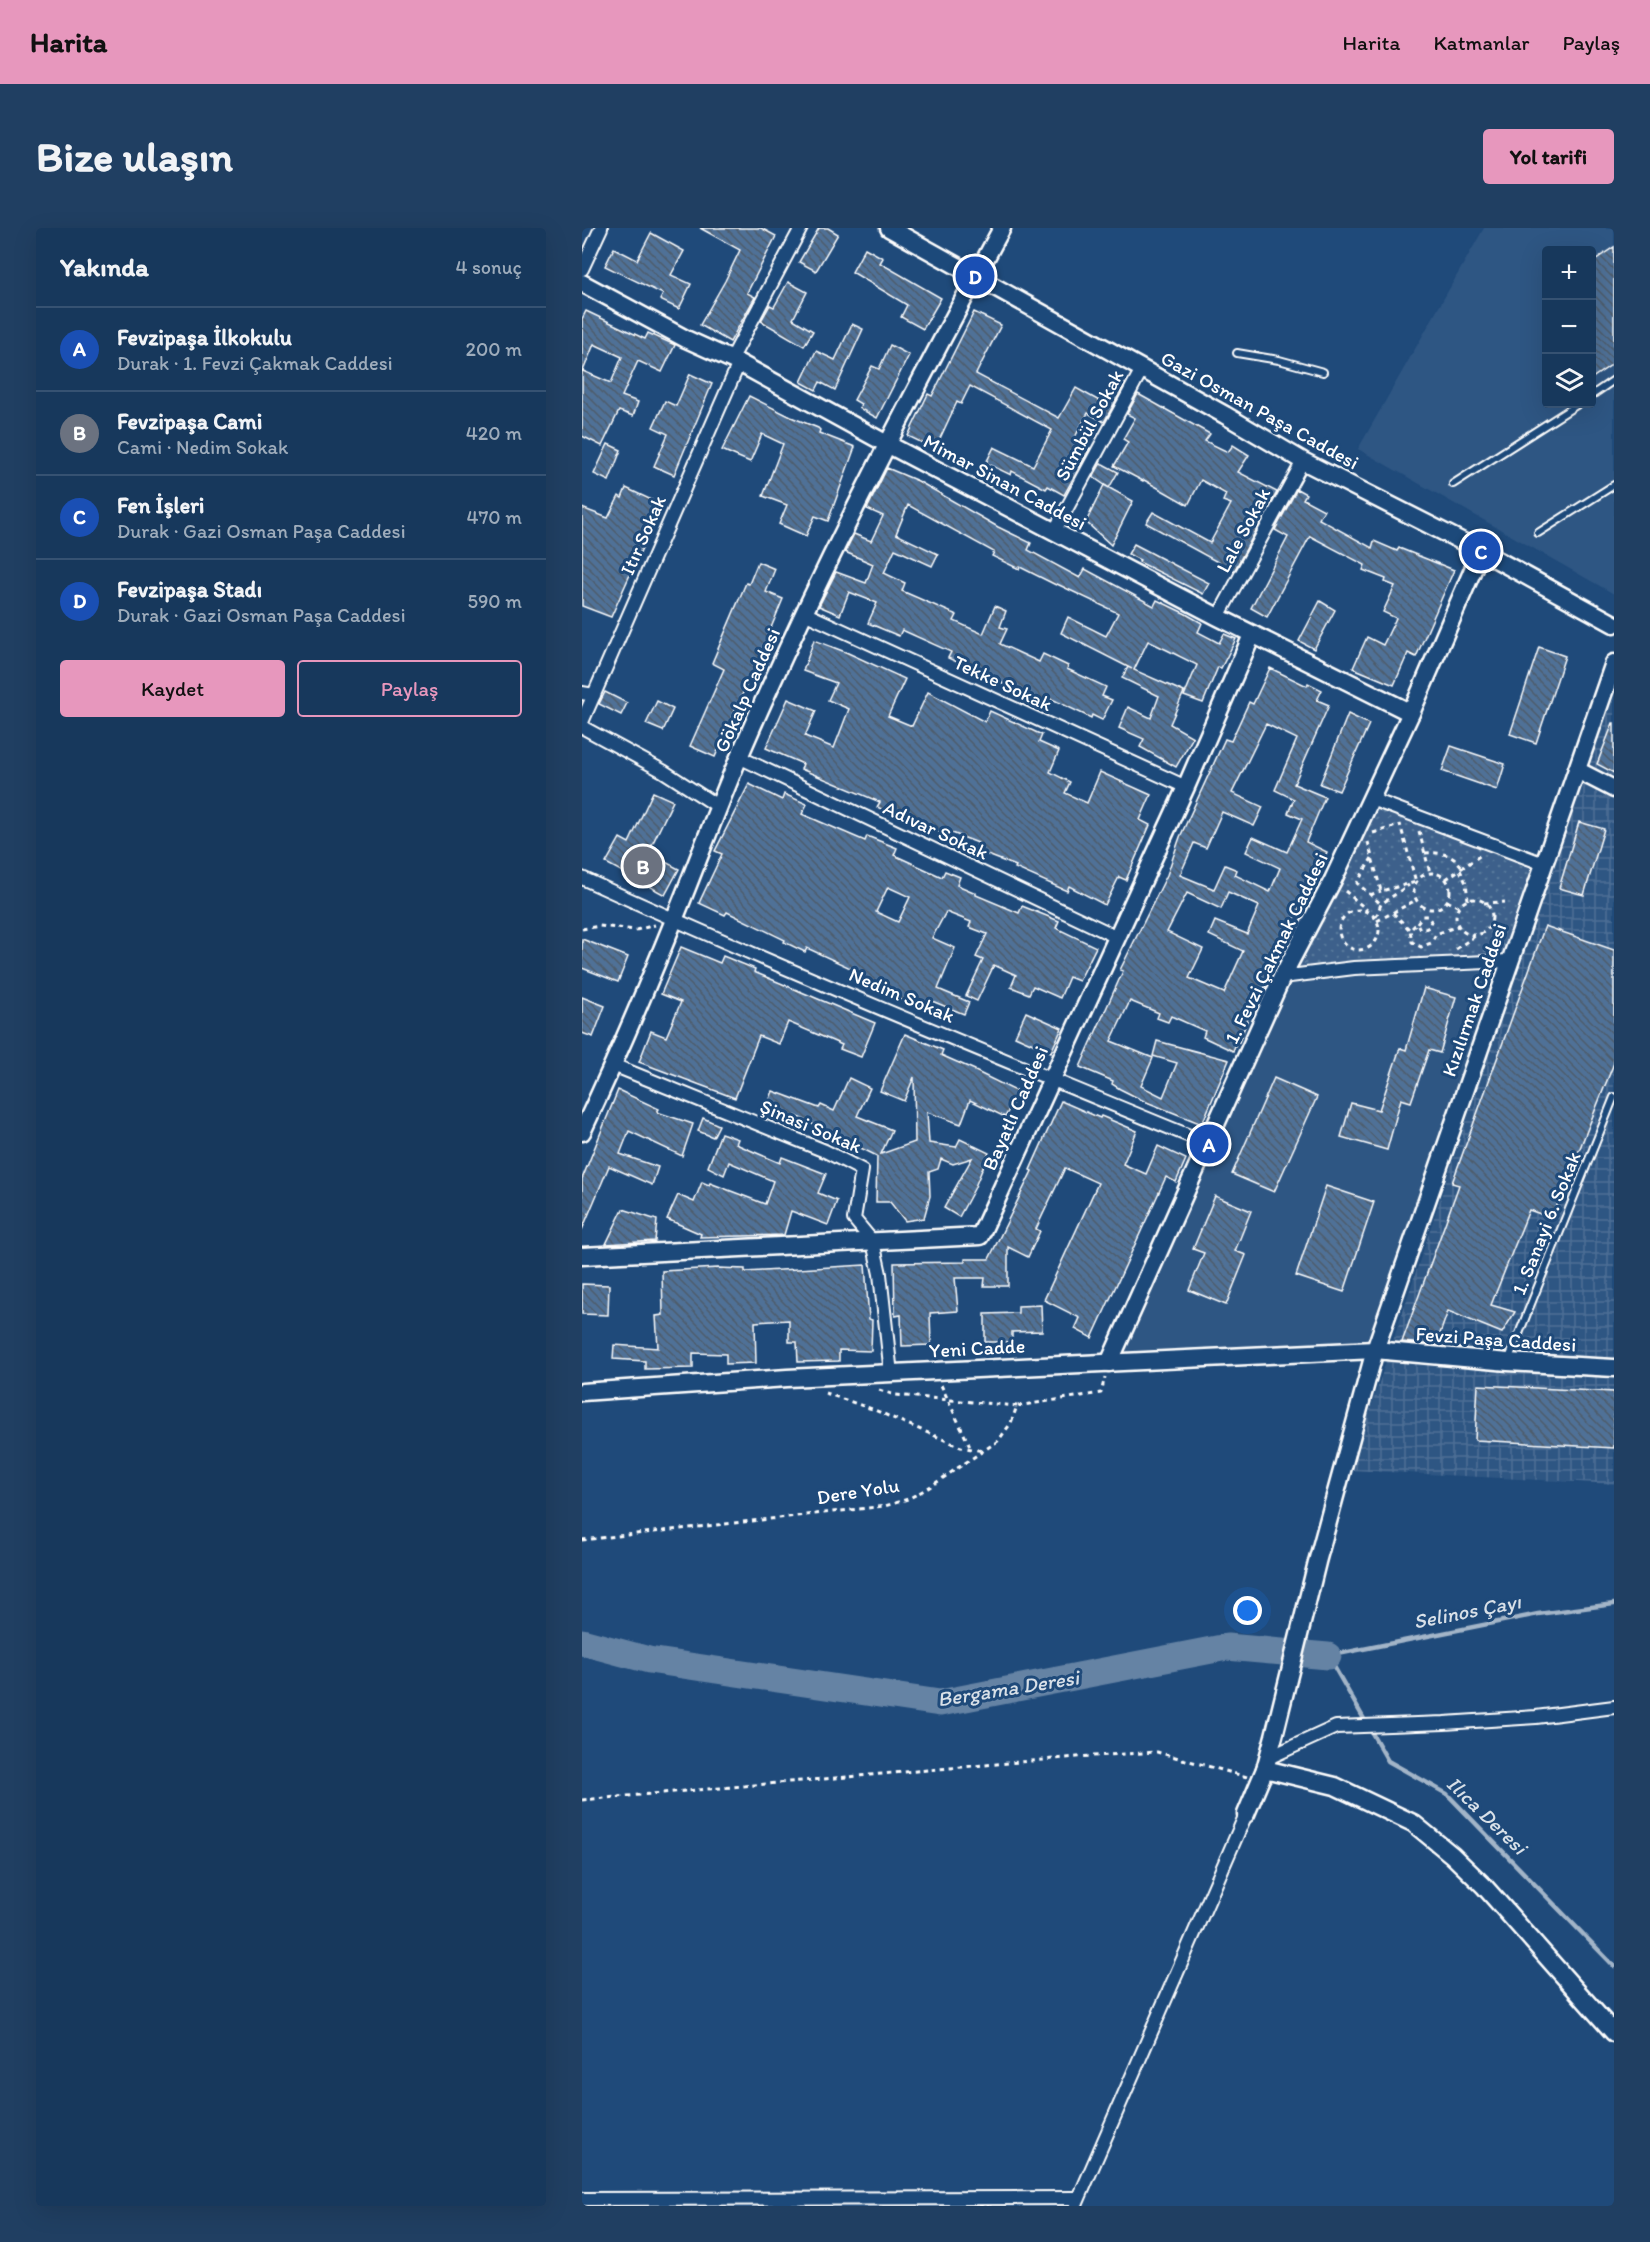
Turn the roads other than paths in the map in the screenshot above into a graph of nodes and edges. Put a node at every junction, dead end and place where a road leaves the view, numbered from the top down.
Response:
1 (601, 228) edge
2 (801, 228) edge
3 (889, 228) edge
4 (1002, 228) edge
5 (582, 269) edge
6 (975, 276) junction
7 (582, 283) edge
8 (1237, 353) dead end
9 (735, 362) junction
10 (1142, 369) junction
11 (1323, 372) dead end
12 (1614, 380) edge
13 (1596, 392) edge
14 (1572, 408) edge
15 (887, 444) junction
16 (1303, 461) junction
17 (1453, 484) dead end
18 (1614, 485) edge
19 (1054, 532) junction
20 (1538, 533) dead end
21 (1481, 551) junction
22 (804, 613) junction
23 (1218, 617) junction
24 (1614, 624) edge
25 (1252, 635) junction
26 (1614, 663) edge
27 (588, 694) edge
28 (1411, 713) junction
29 (582, 724) edge
30 (739, 757) junction
31 (1577, 770) junction
32 (1186, 787) junction
33 (1614, 789) edge
34 (1371, 799) junction
35 (718, 807) junction
36 (1544, 864) junction
37 (582, 878) edge
38 (674, 920) junction
39 (1117, 937) junction
40 (1509, 961) junction
41 (1282, 977) junction
42 (613, 1065) junction
43 (1051, 1080) junction
44 (1614, 1096) edge
45 (582, 1132) edge
46 (1209, 1144) junction
47 (873, 1242) junction
48 (582, 1256) edge
49 (1375, 1350) junction
50 (1508, 1362) junction
51 (1109, 1364) junction
52 (1614, 1368) edge
53 (891, 1374) junction
54 (582, 1392) edge
55 (1614, 1707) edge
56 (1264, 1769) junction
57 (1246, 1814) joint
58 (1614, 2033) edge
59 (582, 2199) edge
60 (1076, 2202) edge

1 - 5 street
2 - 9 street, Itır Sokak
3 - 6 street, Gazi Osman Paşa Caddesi
4 - 6 street, Gökalp Caddesi
6 - 10 street, Gazi Osman Paşa Caddesi
6 - 15 street, Gökalp Caddesi
7 - 9 street, Mimar Sinan Caddesi
8 - 11 lane
9 - 15 street, Mimar Sinan Caddesi
9 - 27 street, Itır Sokak
10 - 16 street, Gazi Osman Paşa Caddesi
10 - 19 street, Sümbül Sokak
12 - 13 lane
14 - 17 lane
15 - 19 street, Mimar Sinan Caddesi
15 - 22 street, Gökalp Caddesi
16 - 21 street, Gazi Osman Paşa Caddesi
16 - 23 street, Lale Sokak
18 - 20 lane
19 - 23 street, Mimar Sinan Caddesi
21 - 24 street, Gazi Osman Paşa Caddesi
21 - 28 street, 1. Fevzi Çakmak Caddesi
22 - 30 street, Gökalp Caddesi
22 - 32 street, Tekke Sokak
23 - 25 street, Mimar Sinan Caddesi
25 - 28 street, Mimar Sinan Caddesi
25 - 32 street, Bayatlı Caddesi
26 - 31 street, Kızılırmak Caddesi
27 - 29 street, Itır Sokak
28 - 34 street, 1. Fevzi Çakmak Caddesi
29 - 35 street
30 - 35 street, Gökalp Caddesi
30 - 39 street, Adıvar Sokak
31 - 33 street
31 - 36 street, Kızılırmak Caddesi
32 - 39 street, Bayatlı Caddesi
34 - 36 street
34 - 41 street, 1. Fevzi Çakmak Caddesi
35 - 38 street, Gökalp Caddesi
36 - 40 street, Kızılırmak Caddesi
37 - 38 street, Nedim Sokak
38 - 42 street, Gökalp Caddesi
38 - 43 street, Nedim Sokak
39 - 43 street, Bayatlı Caddesi
40 - 41 street
40 - 49 street, Kızılırmak Caddesi
41 - 46 street, 1. Fevzi Çakmak Caddesi
42 - 45 street, Gökalp Caddesi
42 - 47 street, Şinasi Sokak
43 - 46 street, Nedim Sokak
43 - 47 street, Bayatlı Caddesi
44 - 50 lane, 1. Sanayi 6. Sokak
46 - 51 street, 1. Fevzi Çakmak Caddesi
47 - 48 street, Bayatlı Caddesi
47 - 53 street, Şinasi Sokak
49 - 50 street, Fevzi Paşa Caddesi
49 - 51 street, Yeni Cadde
49 - 56 street, Kızılırmak Caddesi
50 - 52 street, Fevzi Paşa Caddesi
51 - 53 street, Yeni Cadde
53 - 54 street, Yeni Cadde
55 - 56 street
56 - 57 street, Kızılırmak Caddesi
56 - 58 street
57 - 60 street
59 - 60 street

